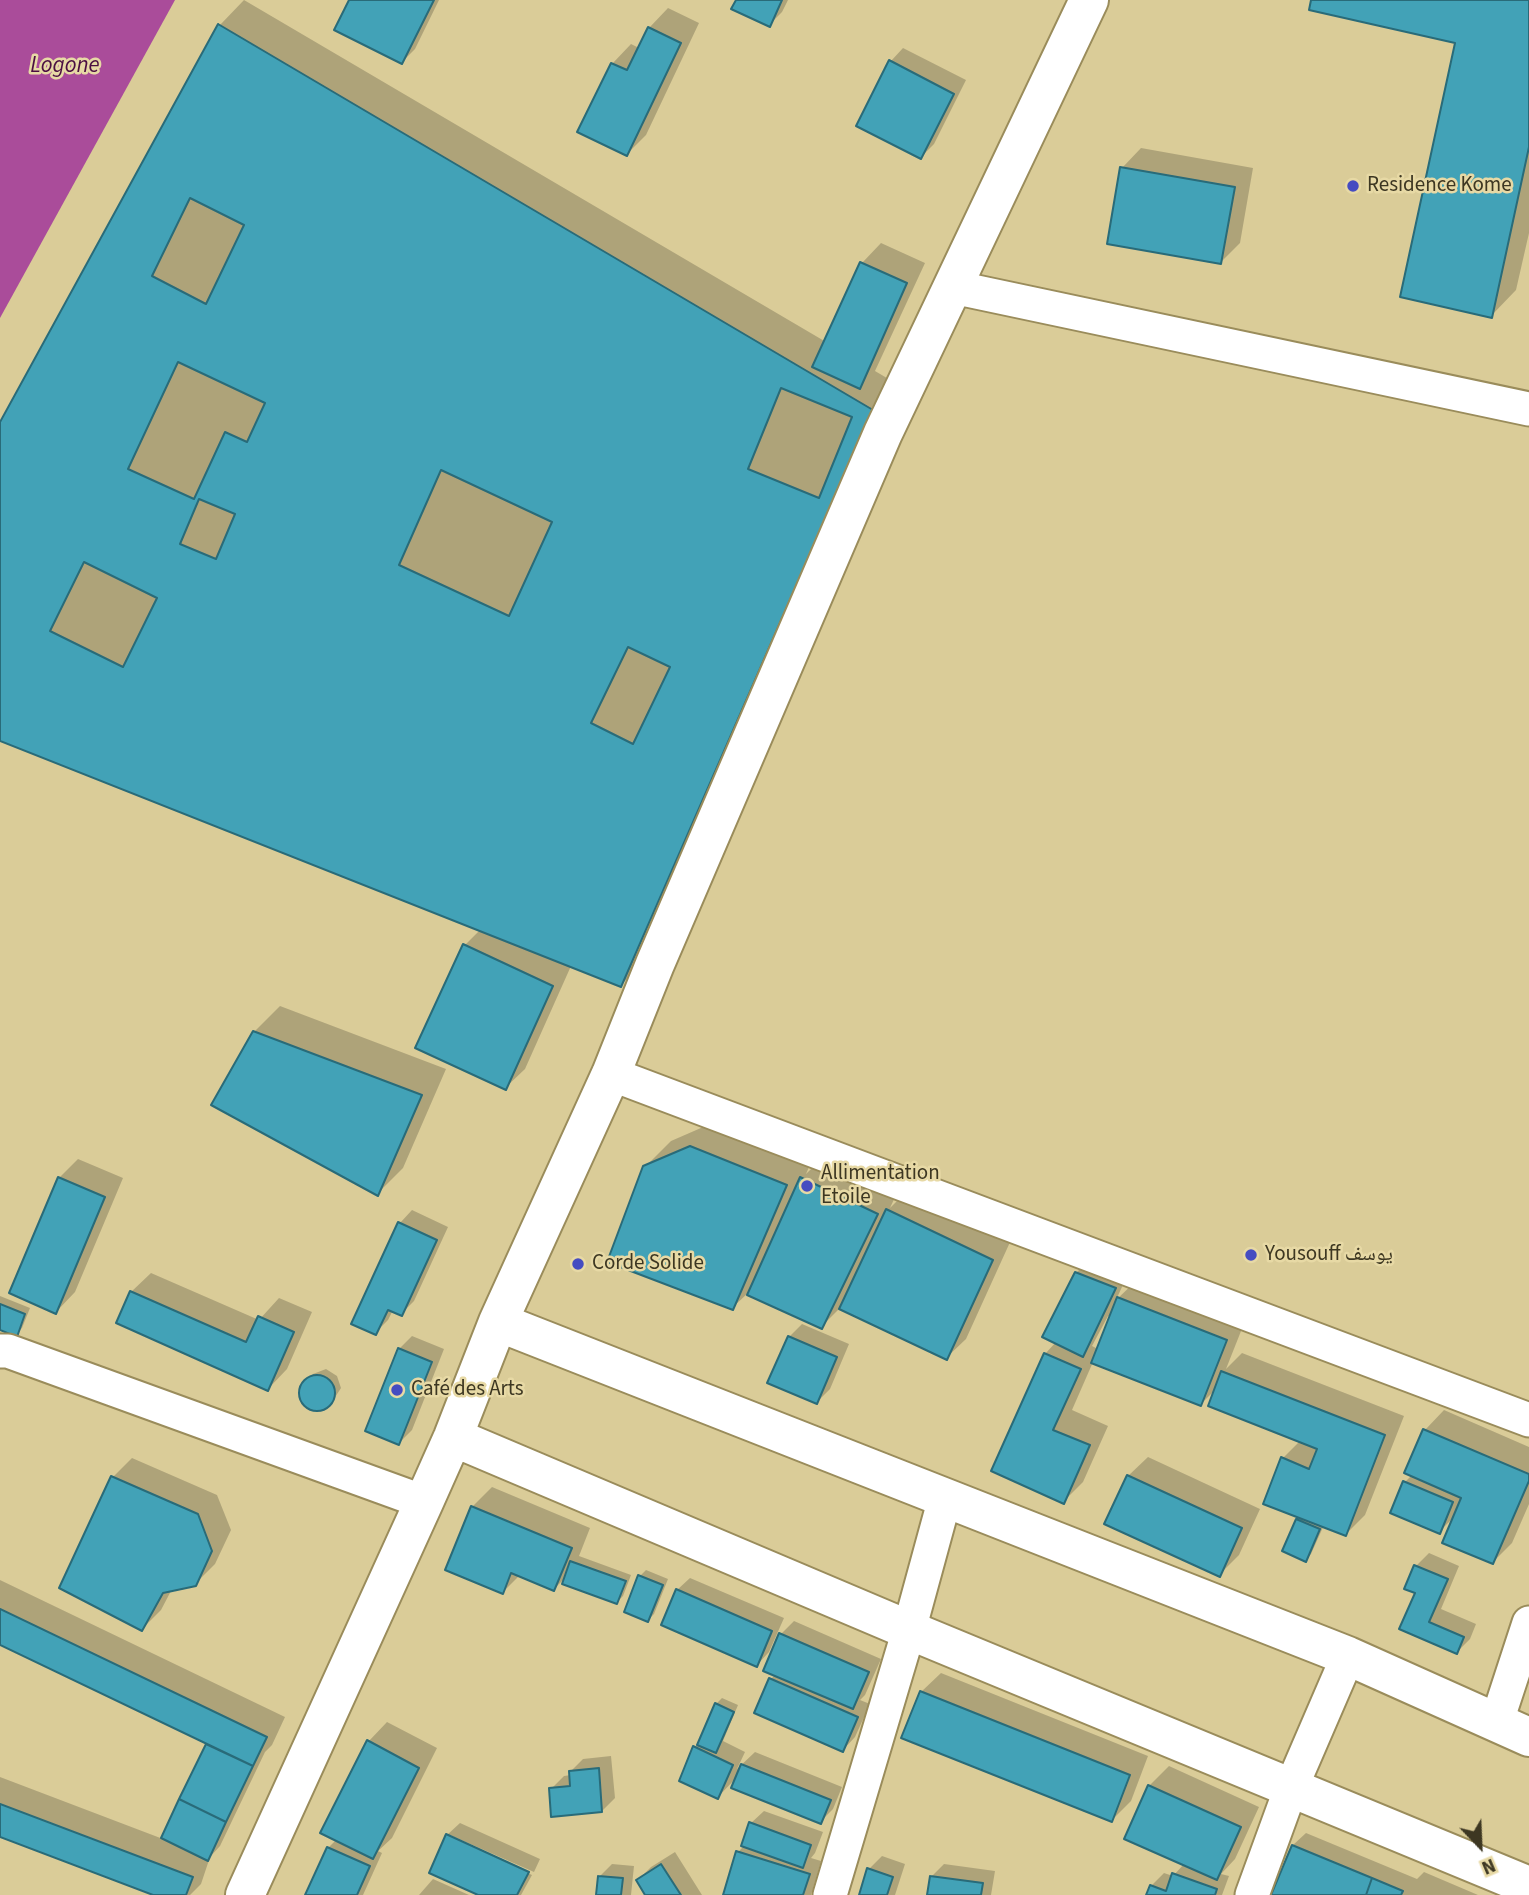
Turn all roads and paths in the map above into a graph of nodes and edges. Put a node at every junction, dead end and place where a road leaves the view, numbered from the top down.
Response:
1 (1089, 0) edge
2 (953, 287) junction
3 (1529, 409) edge
4 (611, 1074) junction
5 (498, 1322) junction
6 (0, 1351) edge
7 (1529, 1420) edge
8 (453, 1437) junction
9 (945, 1498) junction
10 (424, 1502) junction
11 (1529, 1623) edge
12 (909, 1630) junction
13 (1348, 1656) junction
14 (1512, 1730) edge
15 (1291, 1788) junction
16 (1529, 1886) edge
17 (245, 1895) edge
18 (830, 1895) edge
19 (1252, 1895) edge

1 - 2 street
2 - 3 street
2 - 4 street
4 - 5 street
4 - 7 street
5 - 8 street
5 - 9 street
6 - 10 street
8 - 10 street
8 - 12 street
9 - 12 street
9 - 13 street
10 - 17 street
11 - 14 street
12 - 15 street
12 - 18 street
13 - 14 street
13 - 15 street
15 - 16 street
15 - 19 street

